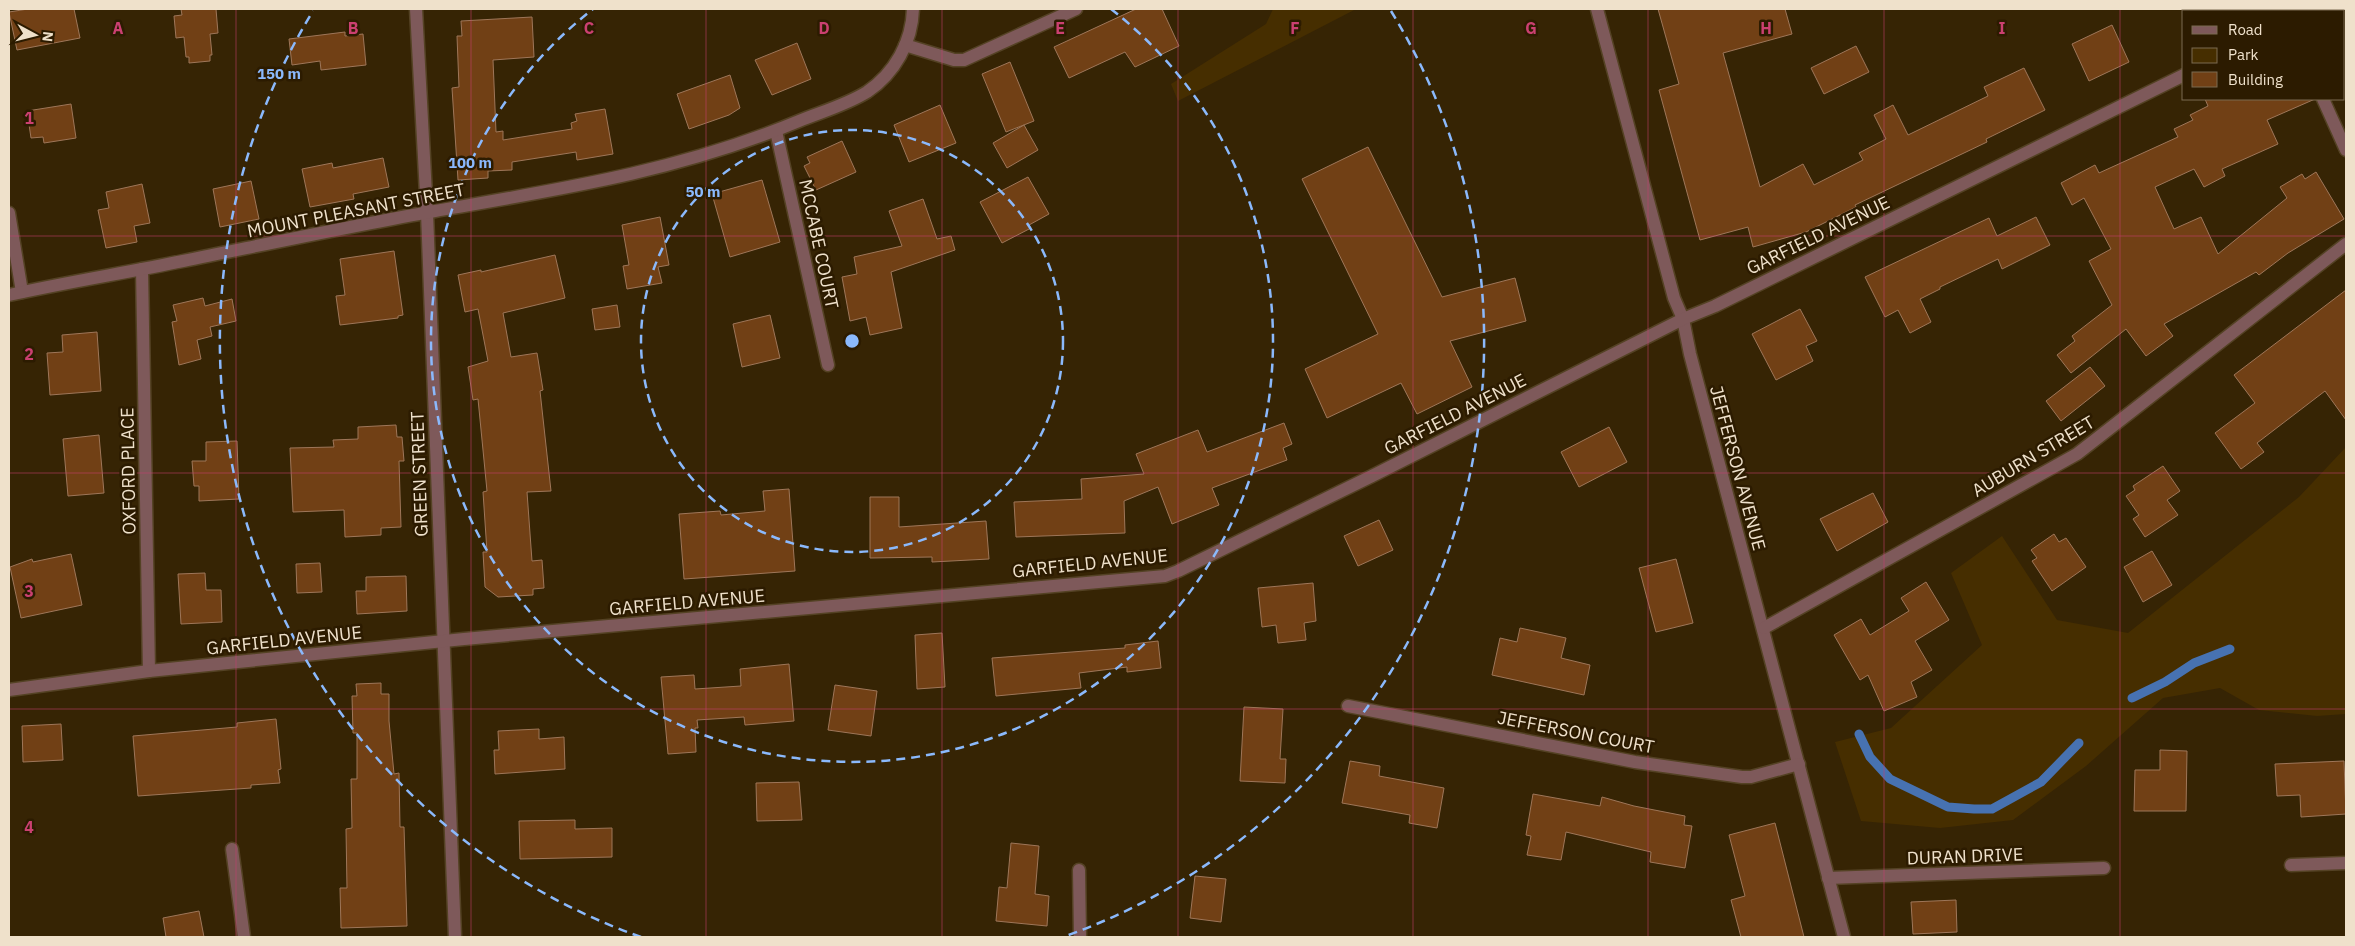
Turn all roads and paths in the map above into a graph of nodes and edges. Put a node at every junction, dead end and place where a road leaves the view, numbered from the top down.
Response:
1 (416, 9) edge
2 (913, 9) edge
3 (1076, 9) edge
4 (1597, 9) edge
5 (905, 45) junction
6 (2182, 76) edge
7 (2323, 100) edge
8 (776, 131) junction
9 (2346, 150) edge
10 (9, 212) edge
11 (426, 213) junction
12 (2346, 244) edge
13 (142, 269) junction
14 (22, 292) junction
15 (9, 295) edge
16 (1683, 318) junction
17 (828, 365) dead end
18 (1764, 628) junction
19 (442, 642) junction
20 (149, 671) junction
21 (9, 690) edge
22 (1348, 706) dead end
23 (1799, 764) junction
24 (232, 849) dead end
25 (2346, 863) edge
26 (2291, 865) dead end
27 (2104, 868) dead end
28 (1079, 870) dead end
29 (1828, 878) junction
30 (244, 937) edge
31 (455, 937) edge
32 (1080, 937) edge
33 (1844, 937) edge

1 - 11 street, GREEN STREET
2 - 5 street, MOUNT PLEASANT STREET
3 - 5 street
4 - 16 street, JEFFERSON AVENUE
5 - 8 street, MOUNT PLEASANT STREET
6 - 16 street, GARFIELD AVENUE
7 - 9 street
8 - 11 street, MOUNT PLEASANT STREET
8 - 17 street, MCCABE COURT
10 - 14 street
11 - 13 street, MOUNT PLEASANT STREET
11 - 19 street, GREEN STREET
12 - 18 street, AUBURN STREET
13 - 14 street, MOUNT PLEASANT STREET
13 - 20 street, OXFORD PLACE
14 - 15 street, MOUNT PLEASANT STREET
16 - 18 street, JEFFERSON AVENUE
16 - 19 street, GARFIELD AVENUE
18 - 23 street, JEFFERSON AVENUE
19 - 20 street, GARFIELD AVENUE
19 - 31 street, GREEN STREET
20 - 21 street, GARFIELD AVENUE
22 - 23 street, JEFFERSON COURT
23 - 29 street, JEFFERSON AVENUE
24 - 30 street
25 - 26 street
27 - 29 street, DURAN DRIVE
28 - 32 street
29 - 33 street, JEFFERSON AVENUE

